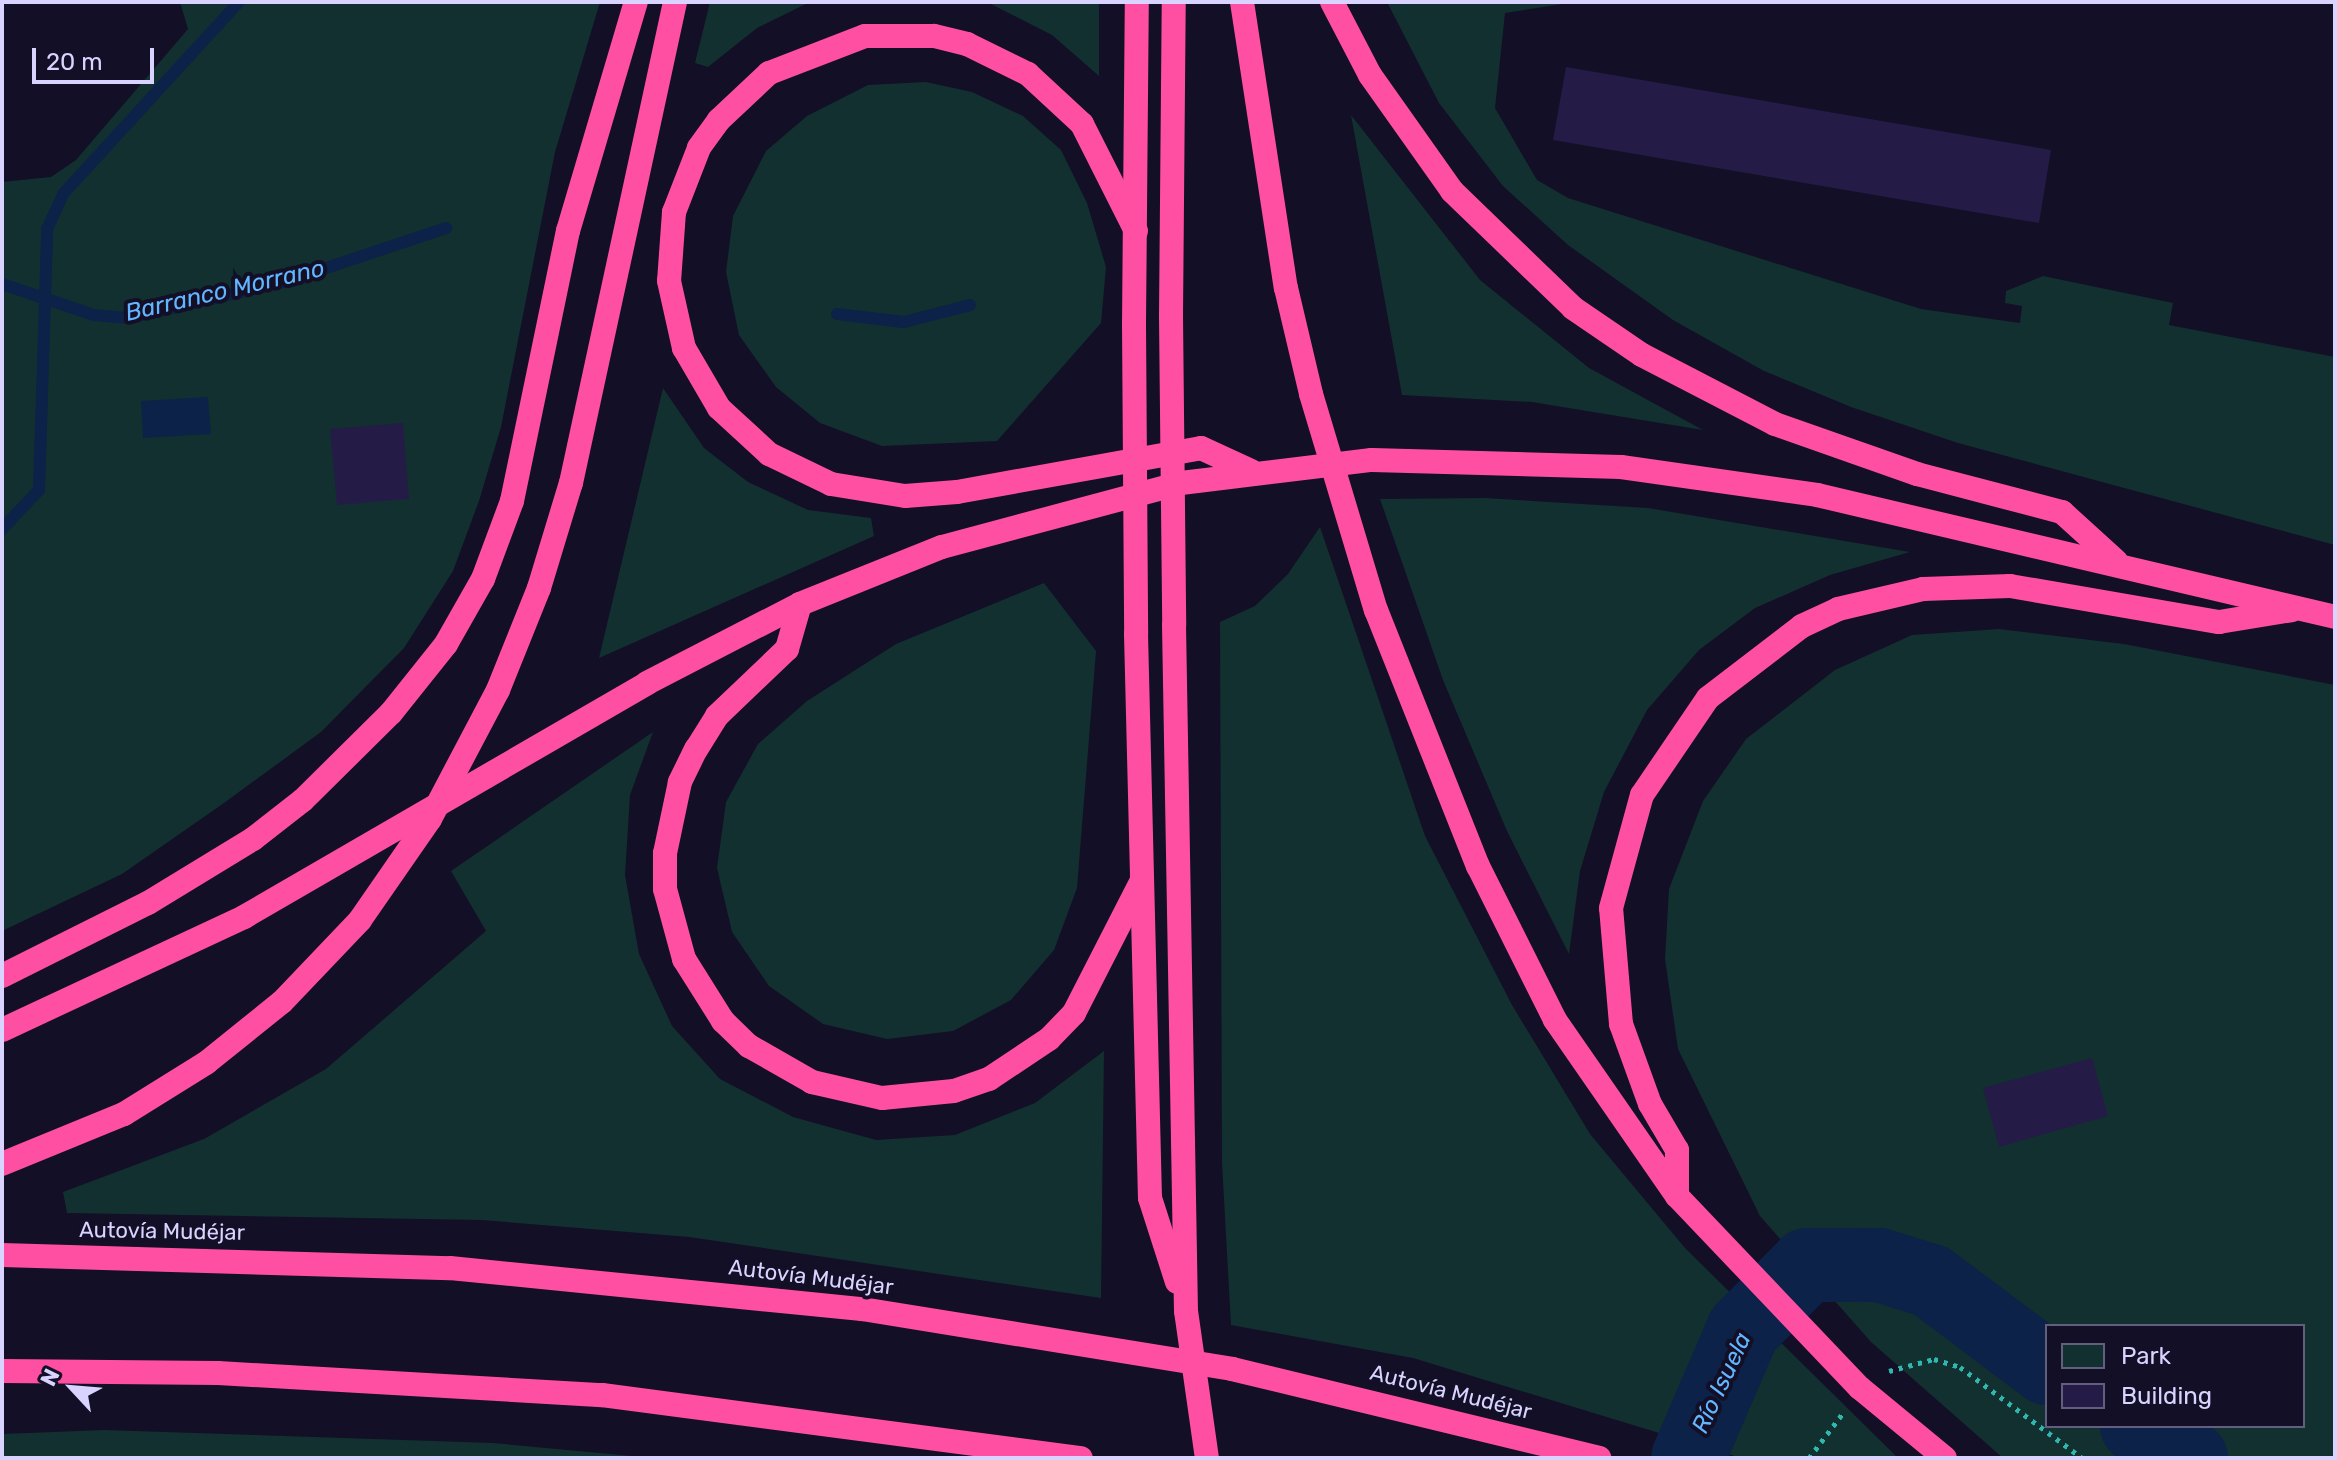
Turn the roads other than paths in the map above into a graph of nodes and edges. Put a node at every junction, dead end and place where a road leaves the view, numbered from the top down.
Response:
1 (636, 2) edge
2 (675, 2) edge
3 (1137, 2) edge
4 (1174, 2) edge
5 (1242, 2) edge
6 (1332, 2) edge
7 (1136, 231) junction
8 (1251, 471) junction
9 (2118, 562) junction
10 (800, 604) junction
11 (2302, 609) junction
12 (2335, 617) edge
13 (1141, 882) junction
14 (2, 976) edge
15 (2, 1030) edge
16 (2, 1164) edge
17 (1677, 1196) junction
18 (2, 1255) edge
19 (1186, 1311) junction
20 (2, 1371) edge
21 (1081, 1458) edge
22 (1207, 1458) edge
23 (1599, 1458) edge
24 (1945, 1458) edge

1 - 14 highway
2 - 16 highway, bridge
3 - 7 highway
4 - 19 highway, bridge
5 - 17 highway, bridge
6 - 9 highway
7 - 8 highway
7 - 13 highway, bridge
8 - 9 highway
8 - 10 highway
9 - 11 highway
10 - 13 highway
10 - 15 highway
11 - 12 highway
11 - 17 highway
13 - 19 highway
17 - 24 highway, bridge
18 - 23 highway, Autovía Mudéjar
19 - 22 highway, bridge
20 - 21 highway

